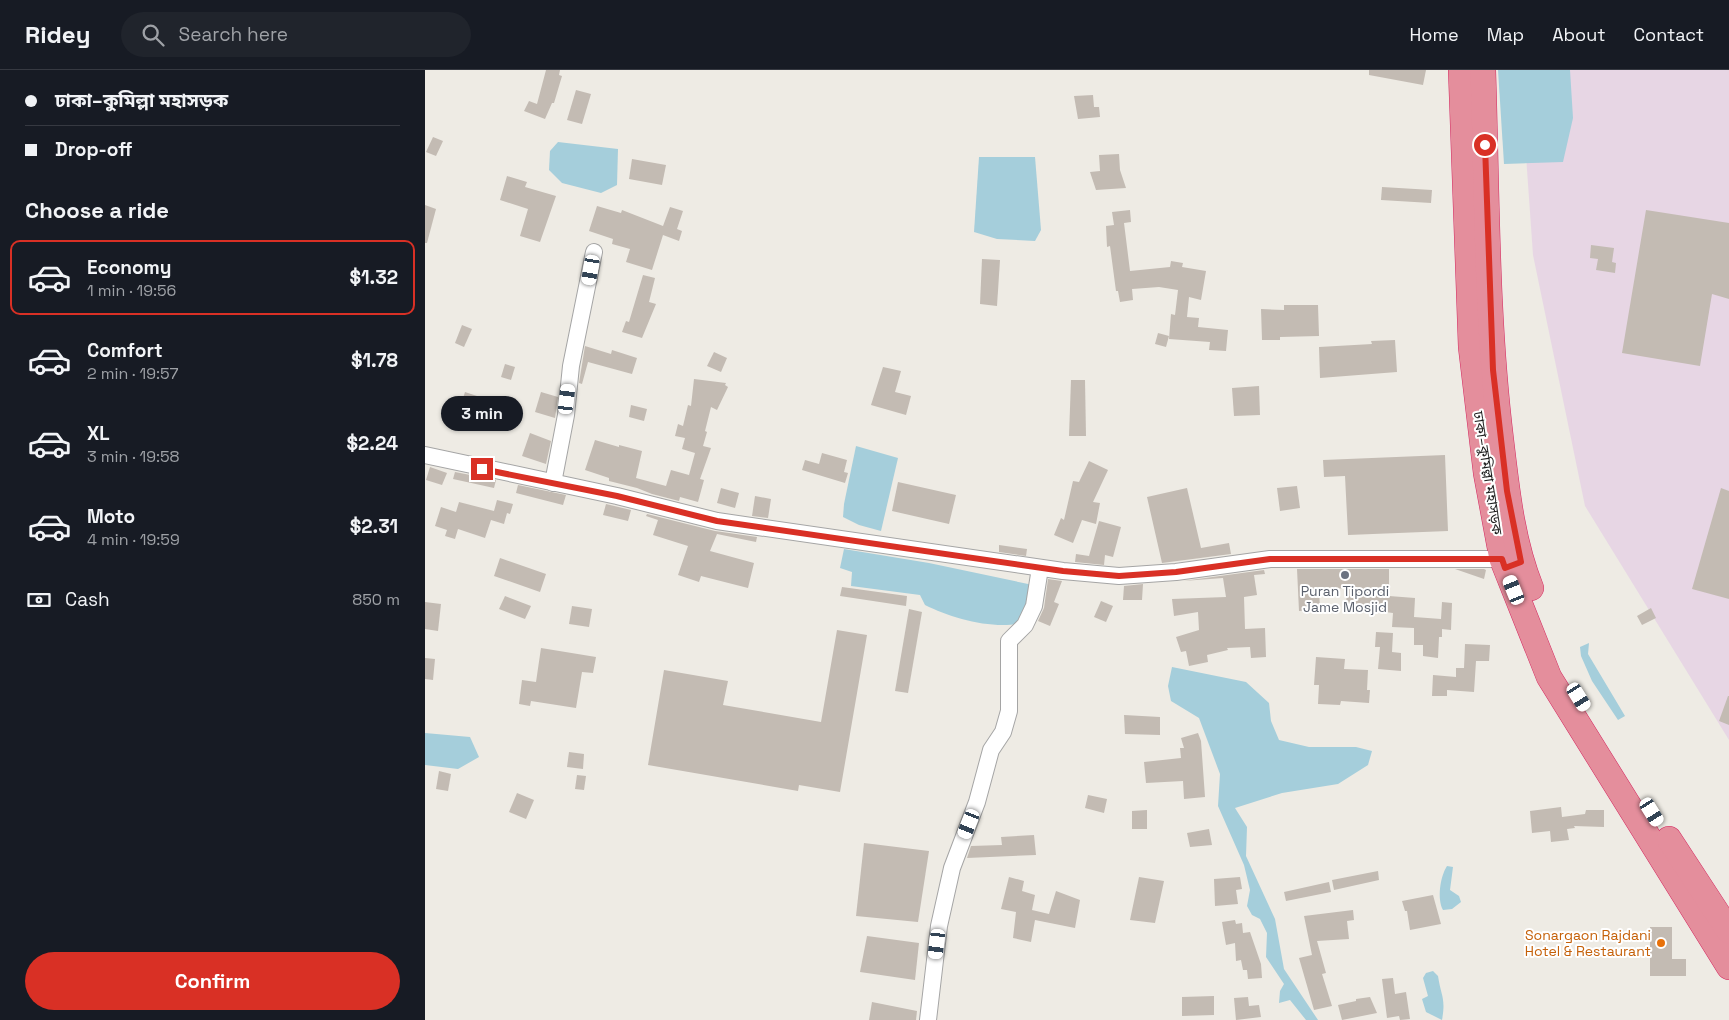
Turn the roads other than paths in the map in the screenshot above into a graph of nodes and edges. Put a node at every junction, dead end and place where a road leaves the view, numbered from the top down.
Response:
1 (1461, 70) edge
2 (1483, 70) edge
3 (594, 252) dead end
4 (425, 455) edge
5 (553, 483) junction
6 (1509, 563) junction
7 (1040, 568) junction
8 (1729, 931) edge
9 (1729, 967) edge
10 (928, 1020) edge

1 - 6 highway, ঢাকা–কুমিল্লা মহাসড়ক
2 - 6 highway, ঢাকা–কুমিল্লা মহাসড়ক
3 - 5 street
4 - 5 street
5 - 7 street
6 - 7 street
6 - 8 highway, ঢাকা–কুমিল্লা মহাসড়ক
6 - 9 highway, ঢাকা–কুমিল্লা মহাসড়ক
7 - 10 street

